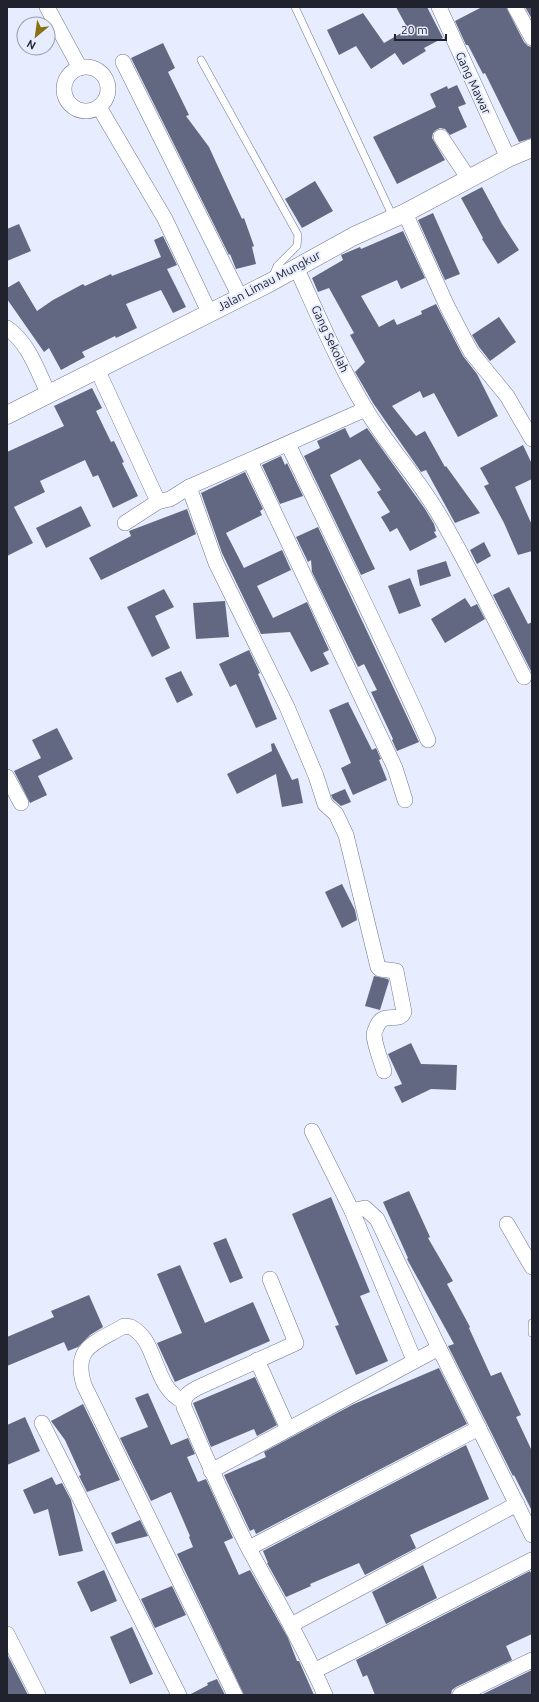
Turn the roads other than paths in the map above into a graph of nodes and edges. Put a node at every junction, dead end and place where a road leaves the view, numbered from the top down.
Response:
1 (47, 7) edge
2 (295, 7) edge
3 (439, 7) edge
4 (515, 7) edge
5 (532, 38) edge
6 (201, 60) dead end
7 (123, 62) dead end
8 (80, 68) junction
9 (99, 107) junction
10 (441, 137) dead end
11 (532, 148) edge
12 (508, 158) junction
13 (469, 179) junction
14 (399, 215) junction
15 (296, 267) junction
16 (271, 282) junction
17 (240, 297) junction
18 (209, 312) junction
19 (7, 328) edge
20 (97, 369) junction
21 (49, 395) junction
22 (366, 410) junction
23 (7, 415) edge
24 (532, 439) edge
25 (288, 444) junction
26 (250, 461) junction
27 (189, 487) junction
28 (159, 501) junction
29 (125, 523) dead end
30 (524, 677) dead end
31 (428, 740) dead end
32 (7, 776) edge
33 (405, 800) dead end
34 (21, 803) dead end
35 (384, 1071) dead end
36 (312, 1131) dead end
37 (352, 1211) junction
38 (507, 1224) dead end
39 (532, 1267) edge
40 (270, 1279) dead end
41 (532, 1323) edge
42 (532, 1333) edge
43 (439, 1348) junction
44 (257, 1360) junction
45 (414, 1360) junction
46 (183, 1401) junction
47 (42, 1423) dead end
48 (479, 1428) junction
49 (288, 1429) junction
50 (211, 1471) junction
51 (517, 1504) junction
52 (532, 1535) edge
53 (249, 1548) junction
54 (532, 1560) edge
55 (291, 1625) junction
56 (7, 1634) edge
57 (532, 1660) edge
58 (314, 1671) junction
59 (38, 1695) edge
60 (179, 1695) edge
61 (235, 1695) edge
62 (325, 1695) edge
63 (460, 1695) edge

1 - 8 street
2 - 14 lane
3 - 12 street, Gang Mawar
4 - 5 street
6 - 16 lane
7 - 17 street
8 - 9 street
8 - 9 street
9 - 18 street
10 - 13 street
11 - 12 street, Jalan Limau Mungkur
12 - 13 street, Jalan Limau Mungkur
13 - 14 street, Jalan Limau Mungkur
14 - 15 street, Jalan Limau Mungkur
14 - 24 street
15 - 16 street, Jalan Limau Mungkur
15 - 22 street, Gang Sekolah
16 - 17 street, Jalan Limau Mungkur
17 - 18 street, Jalan Limau Mungkur
18 - 20 street, Jalan Limau Mungkur
19 - 21 street
20 - 21 street, Jalan Limau Mungkur
20 - 28 street
21 - 23 street, Jalan Limau Mungkur
22 - 25 street
22 - 30 street, Gang Sekolah
25 - 26 street
25 - 31 street
26 - 27 street
26 - 33 street
27 - 28 street
27 - 35 street
28 - 29 street
32 - 34 street
36 - 37 street
37 - 43 street
37 - 45 street
38 - 39 street
40 - 44 street
41 - 42 lane
43 - 45 street
43 - 48 street
44 - 46 street
44 - 49 street
45 - 49 street
46 - 50 street
46 - 61 street
47 - 60 street
48 - 51 street
48 - 53 street
49 - 50 street
50 - 53 street
51 - 52 street
51 - 55 street
53 - 55 street
54 - 58 street
55 - 58 street
56 - 59 street
57 - 63 street
58 - 62 street

